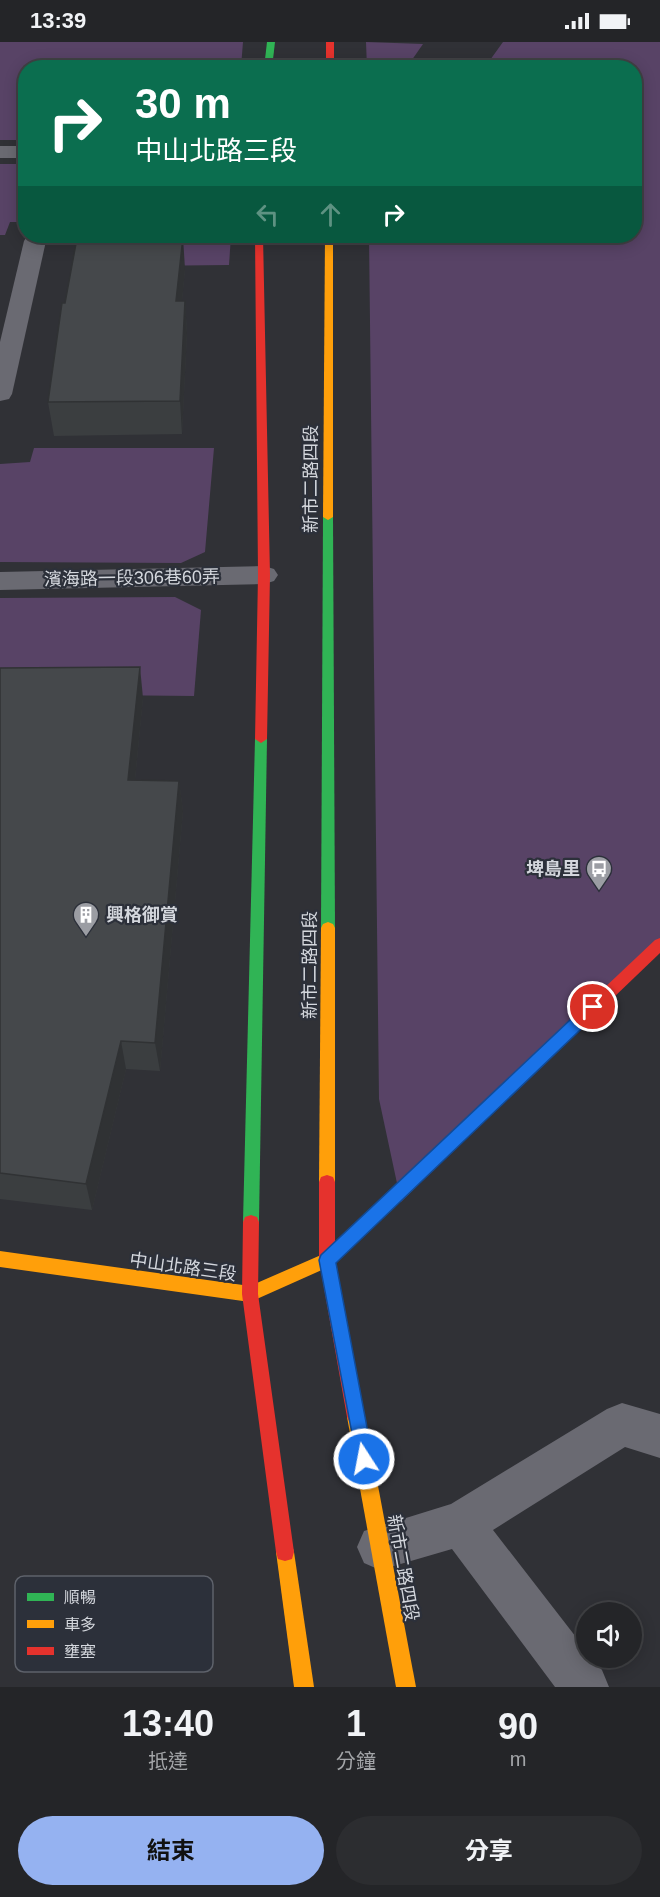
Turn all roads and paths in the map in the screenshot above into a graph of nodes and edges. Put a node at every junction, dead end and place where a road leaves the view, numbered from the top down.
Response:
1 (271, 42) edge
2 (330, 42) edge
3 (269, 60) edge
4 (330, 60) edge
5 (0, 152) edge
6 (18, 152) edge
7 (35, 243) edge
8 (259, 243) edge
9 (329, 243) edge
10 (7, 331) edge
11 (0, 394) edge
12 (264, 575) junction
13 (0, 581) edge
14 (660, 944) edge
15 (0, 1259) edge
16 (327, 1260) junction
17 (250, 1294) junction
18 (660, 1436) edge
19 (461, 1524) junction
20 (380, 1547) junction
21 (304, 1687) edge
22 (406, 1687) edge
23 (585, 1687) edge

1 - 3 street
2 - 4 street
5 - 6 street
7 - 10 street
8 - 12 street
9 - 16 street, 新市二路四段
10 - 11 street
12 - 13 street, 濱海路一段306巷60弄
12 - 17 street
14 - 16 street, 中山北路三段
15 - 17 street, 中山北路三段
16 - 17 street, 中山北路三段
16 - 20 street, 新市二路四段
17 - 21 street
18 - 19 street
19 - 20 street
19 - 23 street
20 - 22 street, 新市二路四段

